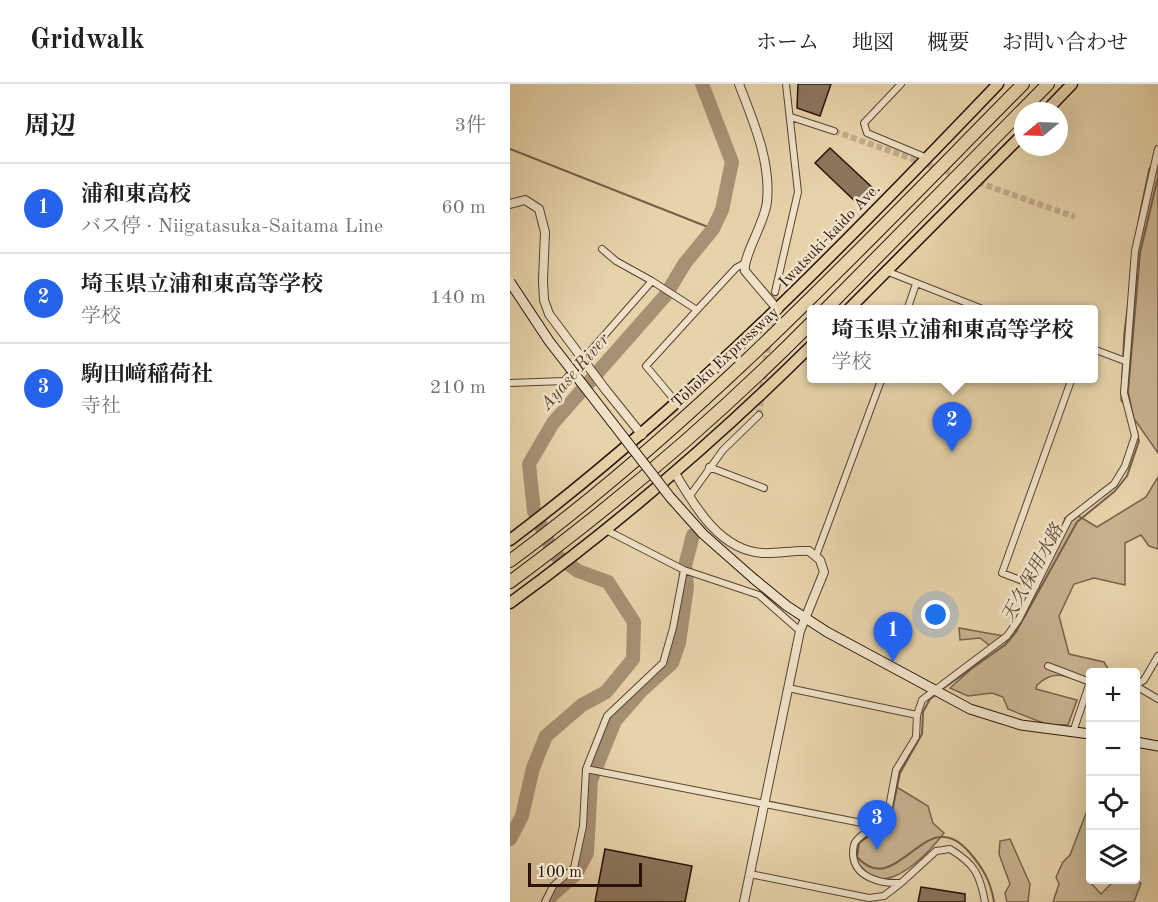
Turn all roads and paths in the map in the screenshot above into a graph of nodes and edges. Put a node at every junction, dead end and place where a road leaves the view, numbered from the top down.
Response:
1 (739, 84) edge
2 (786, 84) edge
3 (901, 84) edge
4 (998, 84) edge
5 (1023, 84) edge
6 (1048, 84) edge
7 (1072, 84) edge
8 (1055, 102) edge
9 (791, 117) junction
10 (834, 131) tunnel mouth
11 (1014, 143) edge
12 (1158, 149) edge
13 (927, 158) junction
14 (510, 204) edge
15 (602, 249) dead end
16 (743, 264) junction
17 (886, 271) junction
18 (652, 281) junction
19 (510, 282) edge
20 (916, 284) junction
21 (775, 292) tunnel mouth
22 (829, 305) edge
23 (852, 305) edge
24 (908, 305) edge
25 (974, 305) edge
26 (697, 310) junction
27 (778, 310) junction
28 (807, 327) edge
29 (807, 350) edge
30 (1098, 351) edge
31 (1125, 361) junction
32 (510, 383) edge
33 (880, 383) edge
34 (1070, 383) edge
35 (677, 404) junction
36 (759, 415) tunnel mouth
37 (642, 435) junction
38 (709, 467) junction
39 (675, 473) junction
40 (764, 488) dead end
41 (689, 497) junction
42 (606, 530) junction
43 (510, 540) edge
44 (816, 556) junction
45 (510, 561) edge
46 (684, 570) junction
47 (510, 582) edge
48 (1036, 586) junction
49 (510, 603) edge
50 (805, 618) junction
51 (800, 631) junction
52 (1158, 656) edge
53 (1048, 666) dead end
54 (1086, 680) edge
55 (1140, 683) edge
56 (788, 688) junction
57 (1140, 688) edge
58 (933, 690) junction
59 (1086, 694) edge
60 (1158, 699) edge
61 (917, 715) junction
62 (1074, 732) junction
63 (1086, 734) edge
64 (1140, 743) edge
65 (1158, 746) edge
66 (591, 770) junction
67 (764, 805) junction
68 (873, 829) junction
69 (750, 874) junction
70 (901, 883) junction
71 (544, 902) edge
72 (744, 902) edge
73 (986, 902) edge

1 - 16 street
2 - 9 street
3 - 13 street
4 - 13 highway, Iwatsuki-kaido Ave.
5 - 45 highway, Tohoku Expressway
6 - 22 highway
7 - 8 highway
9 - 10 street
9 - 21 street
11 - 17 highway
12 - 31 street
13 - 27 highway, Iwatsuki-kaido Ave.
14 - 37 street, bridge
15 - 18 street
16 - 26 street
16 - 27 street
17 - 20 street
17 - 23 highway
18 - 26 street
18 - 32 street
19 - 50 main road, bridge
20 - 24 street
20 - 25 street
26 - 35 street
27 - 35 highway, Iwatsuki-kaido Ave.
28 - 47 highway, Tohoku Expressway
29 - 39 highway
30 - 31 street
31 - 48 street
33 - 44 street
34 - 48 street
35 - 37 highway, Iwatsuki-kaido Ave.
36 - 38 street
37 - 43 highway, Iwatsuki-kaido Ave.
38 - 40 street
38 - 41 street
39 - 41 street
39 - 42 highway
41 - 44 street
42 - 46 street
42 - 49 highway
44 - 50 street
46 - 51 street
46 - 66 street
48 - 58 street
50 - 51 street
50 - 58 main road
51 - 56 street
52 - 55 street
53 - 54 street
56 - 61 street
56 - 67 street
57 - 60 street
58 - 61 street
58 - 62 main road
59 - 62 street
61 - 68 street
62 - 63 main road
64 - 65 main road
66 - 67 street
66 - 71 street
67 - 68 street
67 - 69 street
68 - 70 street
69 - 70 street
69 - 72 street
70 - 73 street

